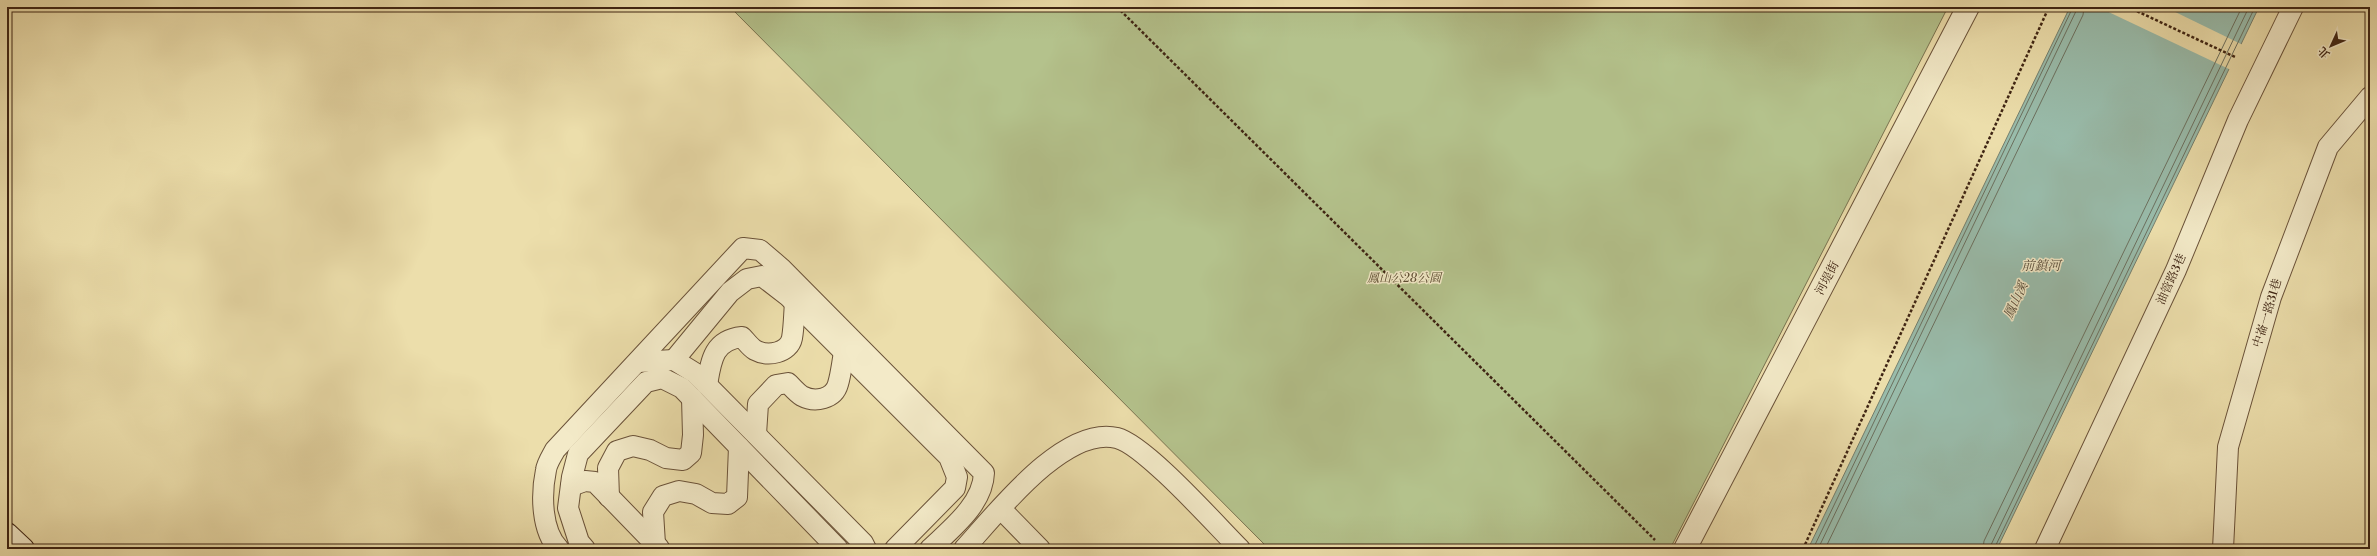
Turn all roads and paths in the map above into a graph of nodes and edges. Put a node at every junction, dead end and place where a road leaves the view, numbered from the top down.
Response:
1 (1117, 7) edge
2 (1968, 7) edge
3 (2049, 7) edge
4 (2128, 7) edge
5 (2293, 7) edge
6 (2262, 70) junction
7 (2370, 97) edge
8 (795, 303) junction
9 (844, 353) junction
10 (674, 360) junction
11 (638, 362) junction
12 (707, 385) junction
13 (692, 398) junction
14 (756, 434) junction
15 (739, 447) junction
16 (578, 454) junction
17 (571, 486) junction
18 (609, 497) junction
19 (544, 503) junction
20 (568, 508) junction
21 (1001, 509) junction
22 (7, 534) edge
23 (658, 546) edge
24 (1661, 546) dead end
25 (557, 547) edge
26 (23, 549) edge
27 (585, 549) edge
28 (838, 549) edge
29 (866, 549) edge
30 (895, 549) edge
31 (930, 549) edge
32 (964, 549) edge
33 (1040, 549) edge
34 (1240, 549) edge
35 (1685, 549) edge
36 (1803, 549) edge
37 (2045, 549) edge
38 (2223, 549) edge

1 - 24 path
2 - 35 street, 河堤街
3 - 36 path
4 - 6 path
5 - 6 lane, 油管路3巷
6 - 37 lane, 油管路3巷
7 - 38 lane, 中崙一路31巷
8 - 9 lane
8 - 10 lane
8 - 12 lane
9 - 14 lane
9 - 30 lane
10 - 11 lane
10 - 12 lane
11 - 19 lane
11 - 31 lane
12 - 14 lane
13 - 15 lane
13 - 16 lane
13 - 18 lane
14 - 29 lane
15 - 23 lane
15 - 28 lane
16 - 17 lane
16 - 19 lane
17 - 18 lane
17 - 20 lane
18 - 23 lane
19 - 25 lane
20 - 25 lane
20 - 27 lane
21 - 32 lane
21 - 33 lane
21 - 34 lane
22 - 26 street

